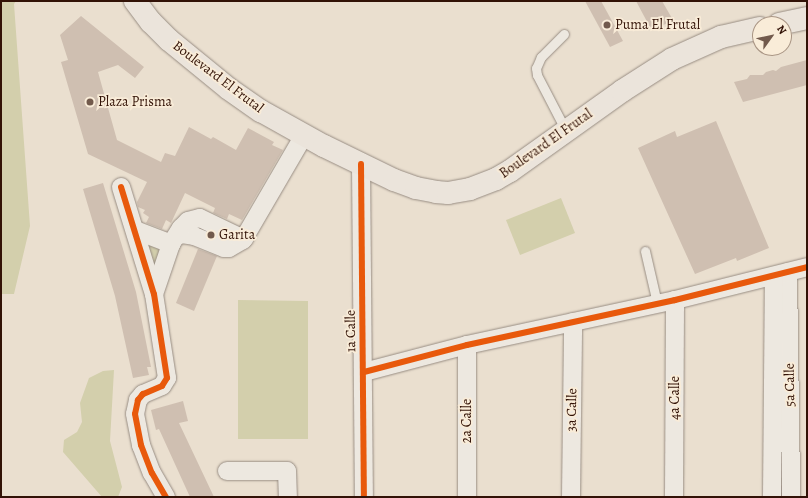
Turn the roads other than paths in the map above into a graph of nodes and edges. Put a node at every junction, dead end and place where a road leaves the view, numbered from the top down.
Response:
1 (134, 1) edge
2 (807, 18) edge
3 (792, 21) edge
4 (752, 30) edge
5 (564, 34) dead end
6 (566, 131) junction
7 (304, 135) junction
8 (361, 164) junction
9 (121, 187) dead end
10 (135, 230) junction
11 (174, 240) junction
12 (645, 251) dead end
13 (807, 268) edge
14 (781, 274) junction
15 (154, 294) junction
16 (675, 300) junction
17 (657, 303) junction
18 (573, 322) junction
19 (467, 345) junction
20 (364, 372) junction
21 (228, 471) dead end
22 (166, 497) edge
23 (288, 497) edge
24 (364, 497) edge
25 (467, 497) edge
26 (571, 497) edge
27 (674, 497) edge
28 (772, 497) edge
29 (791, 497) edge

1 - 7 main road, Boulevard El Frutal
2 - 3 main road
4 - 6 main road, Boulevard El Frutal
5 - 6 lane
6 - 8 main road, Boulevard El Frutal
7 - 8 main road, Boulevard El Frutal
7 - 11 street
8 - 20 street, 1a Calle
9 - 10 street
10 - 11 street
10 - 15 street
11 - 15 street
12 - 17 lane
13 - 14 street
14 - 16 street
14 - 28 street, 5a Calle
14 - 29 street, 5a Calle
15 - 22 street
16 - 17 street
16 - 27 street, 4a Calle
17 - 18 street
18 - 19 street
18 - 26 street, 3a Calle
19 - 20 street
19 - 25 street, 2a Calle
20 - 24 street, 1a Calle
21 - 23 street

